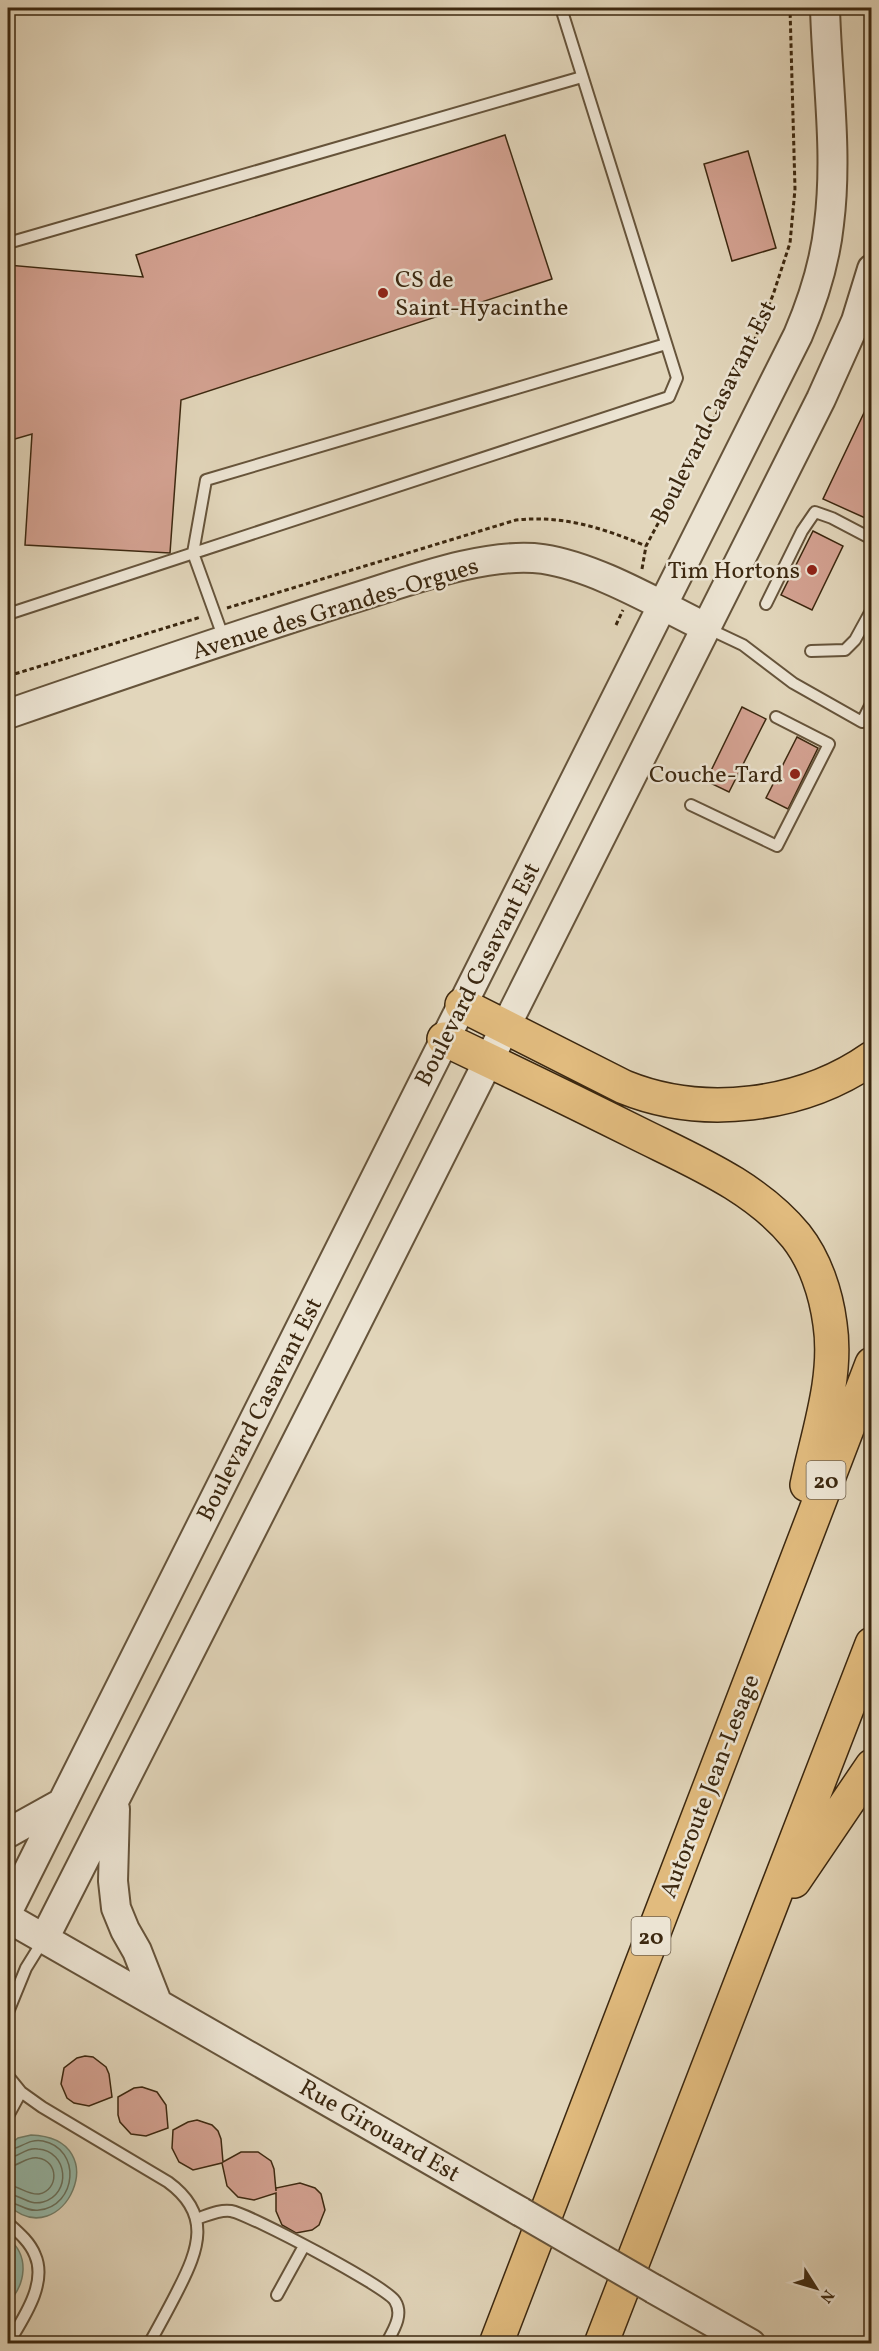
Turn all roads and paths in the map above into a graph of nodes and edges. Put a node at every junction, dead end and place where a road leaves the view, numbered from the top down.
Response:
1 (561, 8) edge
2 (790, 8) edge
3 (825, 8) edge
4 (582, 77) junction
5 (8, 243) edge
6 (872, 269) edge
7 (866, 310) edge
8 (666, 344) junction
9 (872, 539) edge
10 (193, 553) junction
11 (644, 566) dead end
12 (766, 604) dead end
13 (662, 606) junction
14 (872, 609) edge
15 (8, 615) edge
16 (705, 627) junction
17 (224, 639) junction
18 (811, 651) dead end
19 (872, 702) edge
20 (8, 714) edge
21 (777, 717) dead end
22 (691, 805) dead end
23 (462, 1005) junction
24 (505, 1026) junction
25 (444, 1039) junction
26 (872, 1058) edge
27 (489, 1060) junction
28 (872, 1364) edge
29 (781, 1597) junction
30 (872, 1644) edge
31 (872, 1766) edge
32 (62, 1803) junction
33 (115, 1803) junction
34 (8, 1833) edge
35 (8, 1911) edge
36 (8, 1918) edge
37 (761, 1930) junction
38 (44, 1938) junction
39 (157, 2002) junction
40 (8, 2012) edge
41 (8, 2076) edge
42 (21, 2092) junction
43 (8, 2116) edge
44 (196, 2219) junction
45 (8, 2223) edge
46 (304, 2246) junction
47 (277, 2295) dead end
48 (8, 2343) edge
49 (149, 2343) edge
50 (386, 2343) edge
51 (496, 2343) edge
52 (601, 2343) edge
53 (751, 2343) edge

1 - 4 lane
2 - 11 path, Boulevard Casavant Est
3 - 13 street, Boulevard Casavant Est
4 - 5 lane
4 - 8 lane
6 - 7 street, Boulevard Casavant Est
7 - 16 street, Boulevard Casavant Est
8 - 10 lane
8 - 10 lane
9 - 12 lane
10 - 15 lane
10 - 17 lane
13 - 16 street, Avenue des Grandes-Orgues
13 - 17 street, Avenue des Grandes-Orgues
13 - 23 street, Boulevard Casavant Est
14 - 18 lane
16 - 19 lane
16 - 24 street, Boulevard Casavant Est
17 - 20 street, Avenue des Grandes-Orgues
21 - 22 lane
23 - 24 highway
23 - 25 street, Boulevard Casavant Est
24 - 26 highway
24 - 27 street, Boulevard Casavant Est
25 - 27 highway
25 - 32 street, Boulevard Casavant Est
27 - 29 highway
27 - 33 street, Boulevard Casavant Est
28 - 29 highway, Autoroute Jean-Lesage / 20
29 - 51 highway, Autoroute Jean-Lesage / 20
30 - 37 highway
31 - 37 highway
32 - 34 street
32 - 35 street, Boulevard Casavant Est
33 - 38 street, Boulevard Casavant Est
33 - 39 street
36 - 38 street, Rue Girouard Est
37 - 52 highway
38 - 39 street, Rue Girouard Est
38 - 40 lane
39 - 53 street, Rue Girouard Est, bridge
41 - 42 lane
42 - 43 lane
42 - 44 lane
44 - 46 lane
44 - 49 lane
45 - 48 lane
46 - 47 lane
46 - 50 lane

